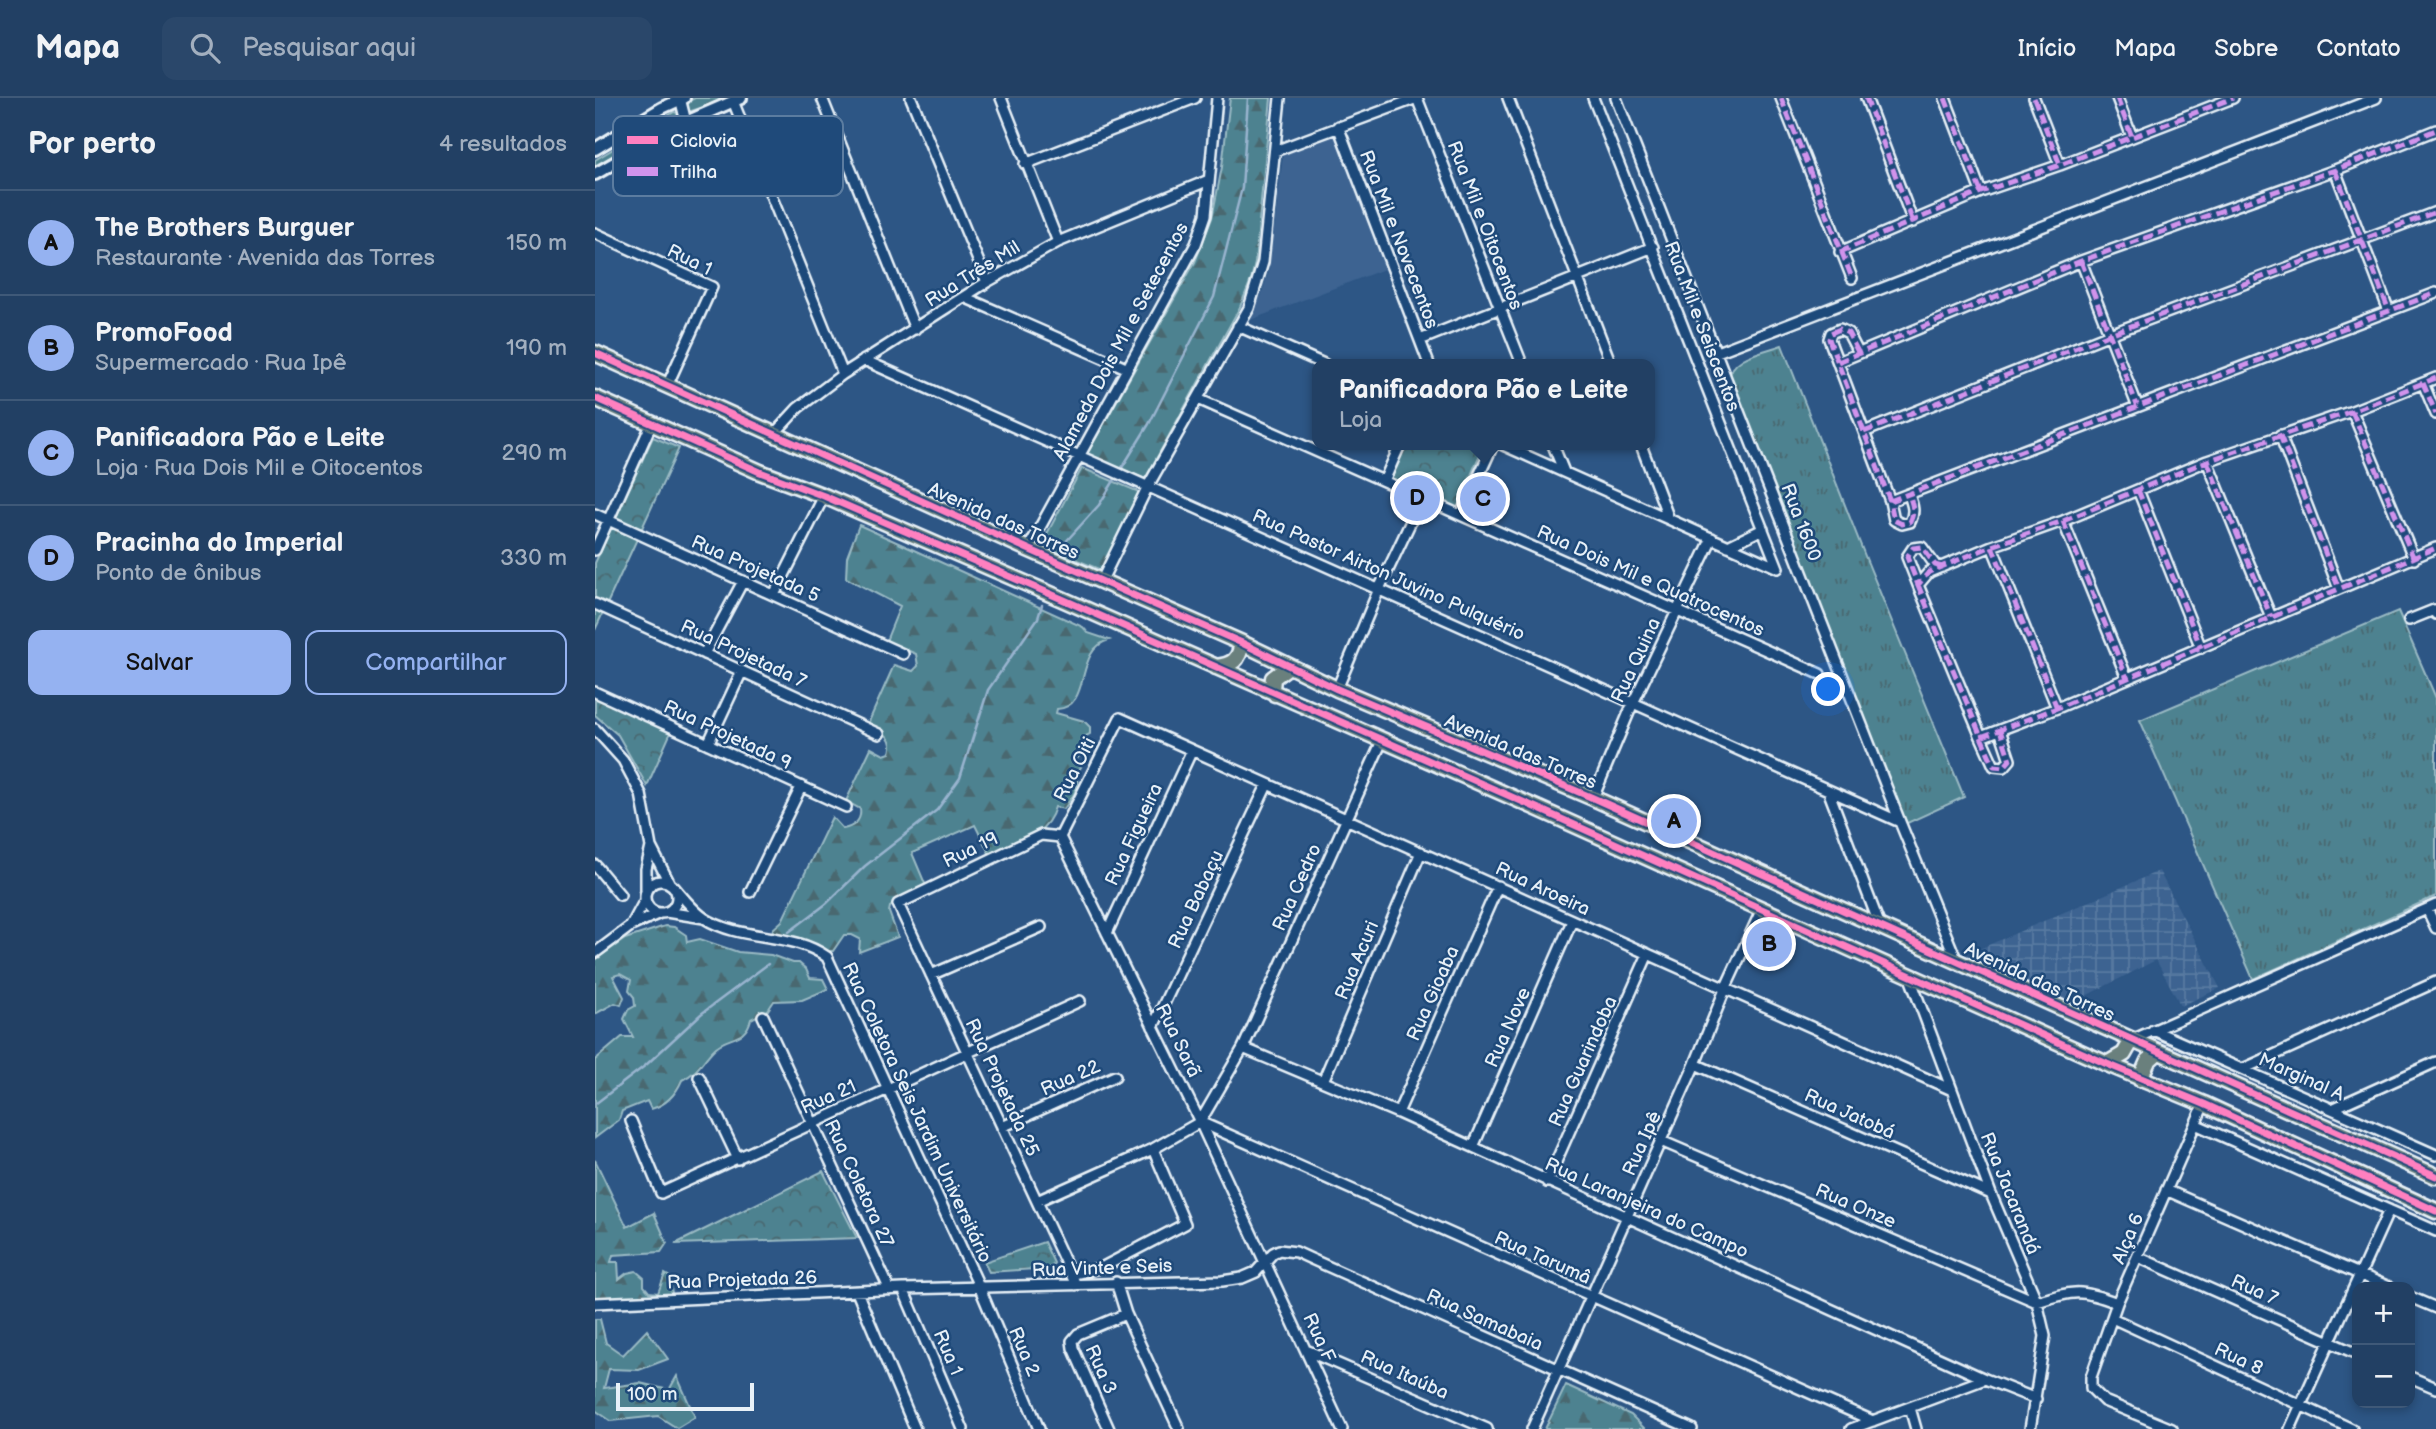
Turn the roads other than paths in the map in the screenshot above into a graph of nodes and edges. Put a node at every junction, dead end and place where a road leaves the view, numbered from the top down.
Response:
1 (823, 98) edge
2 (911, 98) edge
3 (1000, 98) edge
4 (1195, 98) edge
5 (1217, 98) edge
6 (1280, 98) edge
7 (1417, 98) edge
8 (1507, 98) edge
9 (1593, 98) edge
10 (1616, 98) edge
11 (1781, 98) edge
12 (1867, 98) edge
13 (1945, 98) edge
14 (2034, 98) edge
15 (2116, 98) edge
16 (2233, 98) edge
17 (2376, 98) edge
18 (681, 99) edge
19 (737, 100) edge
20 (660, 103) edge
21 (2208, 103) edge
22 (642, 116) edge
23 (700, 116) edge
24 (830, 116) edge
25 (1338, 126) junction
26 (2436, 131) edge
27 (613, 136) edge
28 (2132, 137) junction
29 (843, 148) edge
30 (595, 149) edge
31 (1275, 151) junction
32 (613, 164) edge
33 (1025, 164) junction
34 (2060, 165) junction
35 (2335, 170) junction
36 (595, 174) edge
37 (1209, 180) junction
38 (1981, 192) junction
39 (774, 196) edge
40 (2436, 212) edge
41 (1913, 222) junction
42 (595, 233) edge
43 (2363, 240) junction
44 (1058, 242) junction
45 (1653, 247) junction
46 (1840, 252) junction
47 (2081, 261) junction
48 (1578, 277) junction
49 (1852, 278) dead end
50 (987, 282) junction
51 (2436, 293) edge
52 (964, 297) junction
53 (1500, 308) junction
54 (2389, 311) junction
55 (1238, 326) junction
56 (915, 329) junction
57 (2109, 334) junction
58 (1420, 340) junction
59 (1717, 352) junction
60 (1859, 352) junction
61 (595, 353) edge
62 (1313, 359) edge
63 (1427, 359) edge
64 (1520, 359) edge
65 (1609, 359) edge
66 (864, 360) junction
67 (1838, 362) junction
68 (1126, 368) junction
69 (843, 373) junction
70 (2436, 378) edge
71 (2423, 383) junction
72 (667, 386) junction
73 (595, 398) edge
74 (1198, 399) junction
75 (2137, 405) junction
76 (2352, 411) junction
77 (2436, 414) edge
78 (651, 425) junction
79 (1864, 432) junction
80 (775, 433) junction
81 (2280, 435) junction
82 (1312, 449) edge
83 (1314, 450) edge
84 (1399, 450) edge
85 (1491, 450) edge
86 (1514, 450) edge
87 (1555, 450) edge
88 (1643, 450) edge
89 (1078, 457) junction
90 (2207, 461) junction
91 (1564, 472) junction
92 (1384, 481) junction
93 (1148, 486) junction
94 (2138, 490) junction
95 (1909, 495) junction
96 (824, 496) junction
97 (1422, 498) junction
98 (1891, 501) junction
99 (595, 514) edge
100 (1461, 516) junction
101 (1669, 519) junction
102 (2063, 520) junction
103 (609, 521) junction
104 (1763, 529) junction
105 (1712, 538) junction
106 (1728, 545) junction
107 (1992, 546) junction
108 (2436, 548) edge
109 (1028, 549) junction
110 (595, 551) edge
111 (2414, 559) junction
112 (1942, 567) junction
113 (1102, 580) junction
114 (743, 581) junction
115 (1918, 585) junction
116 (1379, 589) junction
117 (2339, 589) junction
118 (774, 595) junction
119 (595, 604) edge
120 (1677, 611) junction
121 (2436, 614) edge
122 (2271, 617) junction
123 (2409, 620) dead end
124 (1243, 643) junction
125 (2201, 648) junction
126 (704, 654) junction
127 (903, 654) dead end
128 (1289, 666) junction
129 (1216, 667) junction
130 (742, 671) junction
131 (1820, 674) dead end
132 (2127, 678) junction
133 (1337, 689) junction
134 (595, 692) edge
135 (1275, 694) junction
136 (1633, 703) junction
137 (2057, 708) junction
138 (1119, 718) joint
139 (595, 729) edge
140 (2000, 730) junction
141 (879, 734) dead end
142 (1981, 737) junction
143 (1382, 741) junction
144 (708, 744) junction
145 (1192, 750) junction
146 (1267, 785) junction
147 (801, 787) junction
148 (1828, 790) junction
149 (1593, 798) junction
150 (846, 807) dead end
151 (1345, 819) junction
152 (1900, 822) junction
153 (1060, 837) junction
154 (651, 846) junction
155 (1421, 852) junction
156 (595, 865) edge
157 (672, 886) junction
158 (1498, 886) junction
159 (646, 890) junction
160 (750, 892) dead end
161 (619, 895) dead end
162 (645, 900) junction
163 (898, 904) joint
164 (2432, 907) edge
165 (1762, 909) junction
166 (663, 913) junction
167 (704, 918) junction
168 (1572, 921) junction
169 (631, 926) junction
170 (1041, 926) dead end
171 (1881, 928) junction
172 (2436, 928) edge
173 (1107, 933) junction
174 (595, 953) edge
175 (1649, 954) junction
176 (1955, 959) junction
177 (931, 975) junction
178 (1909, 975) junction
179 (2436, 982) edge
180 (1726, 987) junction
181 (1080, 1001) dead end
182 (763, 1016) dead end
183 (1153, 1027) junction
184 (2153, 1030) junction
185 (2132, 1040) junction
186 (1243, 1048) junction
187 (967, 1051) junction
188 (2158, 1052) junction
189 (2436, 1062) edge
190 (1695, 1064) junction
191 (2107, 1064) junction
192 (2243, 1069) junction
193 (1115, 1076) dead end
194 (699, 1077) dead end
195 (2140, 1079) junction
196 (1323, 1082) junction
197 (890, 1088) junction
198 (1952, 1090) junction
199 (2204, 1104) junction
200 (2332, 1109) junction
201 (1398, 1113) junction
202 (631, 1121) dead end
203 (813, 1122) junction
204 (1200, 1122) junction
205 (2195, 1124) junction
206 (1002, 1127) junction
207 (1661, 1141) junction
208 (1473, 1147) junction
209 (1153, 1149) junction
210 (2436, 1155) edge
211 (738, 1159) junction
212 (2436, 1176) edge
213 (1547, 1182) junction
214 (2166, 1190) junction
215 (1991, 1194) junction
216 (1037, 1201) junction
217 (2389, 1210) junction
218 (2436, 1210) edge
219 (1627, 1217) junction
220 (2436, 1231) edge
221 (2138, 1257) junction
222 (1265, 1260) junction
223 (1071, 1275) junction
224 (2360, 1275) junction
225 (1116, 1282) junction
226 (2377, 1282) edge
227 (1076, 1285) junction
228 (979, 1286) junction
229 (903, 1289) junction
230 (890, 1290) junction
231 (857, 1292) junction
232 (1591, 1298) junction
233 (2415, 1299) edge
234 (2037, 1302) junction
235 (595, 1303) edge
236 (2117, 1303) junction
237 (2436, 1308) edge
238 (1126, 1314) junction
239 (2112, 1318) junction
240 (2329, 1342) junction
241 (1308, 1351) junction
242 (2352, 1352) edge
243 (1558, 1371) junction
244 (1985, 1379) junction
245 (2415, 1379) edge
246 (2436, 1388) edge
247 (2036, 1399) junction
248 (2300, 1406) junction
249 (1910, 1408) junction
250 (1873, 1421) junction
251 (915, 1429) edge
252 (963, 1429) edge
253 (1039, 1429) edge
254 (1109, 1429) edge
255 (1179, 1429) edge
256 (1342, 1429) edge
257 (1487, 1429) edge
258 (1532, 1429) edge
259 (1692, 1429) edge
260 (1851, 1429) edge
261 (1916, 1429) edge
262 (2030, 1429) edge
263 (2172, 1429) edge
264 (2290, 1429) edge
265 (2352, 1429) edge

1 - 24 street
2 - 50 street
3 - 33 street
4 - 33 street
5 - 37 street, Alameda Dois Mil e Setecentos
6 - 31 street
7 - 25 street
7 - 53 street, Rua Mil e Oitocentos
8 - 48 street
9 - 45 street, Rua Mil e Seiscentos
10 - 59 street, Rua 1600
11 - 46 street
12 - 41 street
13 - 38 street
14 - 34 street
15 - 28 street
16 - 21 street
17 - 59 street
18 - 20 street
19 - 23 street
20 - 22 street
21 - 28 street
25 - 31 street
25 - 58 street, Rua Mil e Novecentos
26 - 35 street
27 - 30 street
28 - 34 street
29 - 56 street
31 - 55 street
32 - 36 street
33 - 44 street
34 - 38 street
35 - 43 street
35 - 47 street
37 - 44 street, Rua Três Mil
37 - 68 street, Alameda Dois Mil e Setecentos
38 - 41 street
39 - 69 street
40 - 43 street
41 - 46 street
42 - 72 street, Rua 1
43 - 54 street
43 - 57 street
44 - 50 street, Rua Três Mil
45 - 48 street
45 - 104 street, Rua Mil e Seiscentos
46 - 49 street
47 - 57 street
47 - 60 street
48 - 53 street
48 - 65 street
50 - 52 street, Rua Três Mil
51 - 54 street
52 - 56 street, Rua Três Mil
52 - 68 street
53 - 58 street
53 - 64 street, Rua Mil e Oitocentos
54 - 75 street
55 - 62 street
55 - 74 street
56 - 66 street, Rua Três Mil
57 - 75 street
57 - 79 street
58 - 63 street, Rua Mil e Novecentos
59 - 152 street, Rua 1600
60 - 67 street
60 - 67 street
61 - 72 main road, Avenida das Torres
66 - 69 street, Rua Três Mil
66 - 89 street, Rua Pastor Airton Juvino Pulquério
67 - 79 street
68 - 89 street, Alameda Dois Mil e Setecentos
69 - 80 street, Rua Três Mil
70 - 71 street
71 - 76 street
71 - 77 street
72 - 80 main road, Avenida das Torres
73 - 78 main road
74 - 82 street, Rua Dois Mil e Quatrocentos
74 - 93 street
75 - 95 street
76 - 81 street
76 - 111 street
78 - 96 main road
78 - 103 street
79 - 98 street
80 - 109 main road, Avenida das Torres
81 - 90 street
81 - 117 street
83 - 92 street, Rua Dois Mil e Quatrocentos
84 - 92 street
85 - 100 street
86 - 91 street
87 - 91 street
88 - 101 street
89 - 93 street, Rua Pastor Airton Juvino Pulquério
89 - 109 street, Alameda Dois Mil e Setecentos
90 - 94 street
90 - 122 street
91 - 101 street
92 - 97 street, Rua Dois Mil e Quatrocentos
93 - 113 street
93 - 116 street, Rua Pastor Airton Juvino Pulquério
94 - 102 street
94 - 125 street
95 - 98 street
95 - 98 street
96 - 118 street
96 - 129 main road
97 - 100 street, Rua Dois Mil e Quatrocentos
97 - 116 street
99 - 103 street, Rua Projetada 5
100 - 120 street, Rua Dois Mil e Quatrocentos
101 - 105 street
102 - 107 street
102 - 132 street
103 - 110 street
103 - 114 street, Rua Projetada 5
104 - 106 street
104 - 106 street, Rua Mil e Seiscentos
105 - 106 street
105 - 120 street, Rua Quina
107 - 112 street
107 - 137 street
108 - 111 street
109 - 113 main road, Avenida das Torres
111 - 117 street
112 - 115 street
112 - 115 street
113 - 124 main road, Avenida das Torres
114 - 118 street, Rua Projetada 5
114 - 126 street
115 - 142 street
116 - 133 street
116 - 136 street, Rua Pastor Airton Juvino Pulquério
117 - 122 street
118 - 127 street, Rua Projetada 5
119 - 126 street, Rua Projetada 7
120 - 131 street, Rua Dois Mil e Quatrocentos
120 - 136 street, Rua Quina
121 - 123 street
122 - 125 street
124 - 128 main road, Avenida das Torres
124 - 129 main road
125 - 132 street
126 - 130 street, Rua Projetada 7
128 - 133 main road, Avenida das Torres
128 - 135 main road
129 - 135 main road
130 - 141 street, Rua Projetada 7
130 - 144 street
132 - 137 street
133 - 149 main road, Avenida das Torres
134 - 144 street, Rua Projetada 9
135 - 143 main road
136 - 148 street, Rua Pastor Airton Juvino Pulquério
136 - 149 street, Rua Quina
137 - 140 street
138 - 145 street, Rua Aroeira
138 - 153 street, Rua Oiti
139 - 154 street
140 - 142 street
140 - 142 street
143 - 151 street, Rua Cedro
143 - 165 main road
144 - 147 street, Rua Projetada 9
145 - 146 street, Rua Aroeira
145 - 173 street, Rua Figueira
146 - 151 street, Rua Aroeira
146 - 183 street, Rua Babaçu
147 - 150 street, Rua Projetada 9
147 - 160 street
148 - 152 street, Rua Pastor Airton Juvino Pulquério
148 - 171 street
149 - 171 main road, Avenida das Torres
151 - 155 street, Rua Aroeira
151 - 186 street, Rua Cedro
152 - 176 street, Rua 1600
153 - 163 street, Rua 19
153 - 173 street, Rua Sarã
154 - 157 street
154 - 159 street
155 - 158 street, Rua Aroeira
155 - 196 street, Rua Acuri
156 - 161 street
157 - 159 street
157 - 166 street
157 - 167 street
158 - 168 street, Rua Aroeira
158 - 201 street, Rua Gioaba
159 - 162 street
162 - 166 street
162 - 169 street
163 - 177 street, Rua Projetada 25
164 - 172 street
164 - 184 street
165 - 178 main road
165 - 180 street, Rua Ipê
166 - 167 street
166 - 169 street
167 - 197 street, Rua Coletora Seis Jardim Universitário
168 - 175 street, Rua Aroeira
168 - 208 street, Rua Nove
169 - 174 street
170 - 177 street
171 - 176 main road, Avenida das Torres
173 - 183 street, Rua Sarã
175 - 180 street, Rua Aroeira
175 - 213 street, Rua Guarindoba
176 - 185 main road, Avenida das Torres
177 - 187 street, Rua Projetada 25
178 - 191 main road
178 - 198 street, Rua Jacarandá
179 - 192 street
180 - 190 street, Rua Ipê
180 - 198 street, Rua Aroeira
181 - 187 street, Rua 21
182 - 203 street, Rua Coletora 27
183 - 204 street, Rua Sarã
184 - 185 street
184 - 192 street, Marginal A
185 - 188 main road, Avenida das Torres
185 - 191 main road
186 - 196 street, Rua Laranjeira do Campo
186 - 204 street, Rua Cedro
187 - 197 street, Rua 21
187 - 206 street, Rua Projetada 25
188 - 195 main road
188 - 212 main road, Avenida das Torres
189 - 200 street
190 - 207 street, Rua Ipê
190 - 215 street, Rua Jatobá
191 - 195 main road
192 - 200 street, Marginal A
193 - 206 street, Rua 22
194 - 211 street
195 - 199 main road
196 - 201 street, Rua Laranjeira do Campo
197 - 203 street, Rua 21
197 - 228 street, Rua Coletora Seis Jardim Universitário
198 - 215 street, Rua Jacarandá
199 - 205 street, Alça 6
199 - 218 main road
200 - 210 street, Marginal A
201 - 208 street, Rua Laranjeira do Campo
202 - 211 street, Rua 21
203 - 211 street, Rua 21
203 - 230 street, Rua Coletora 27
204 - 209 street
204 - 222 street, Rua Sarã
204 - 232 street, Rua Tarumâ
205 - 214 street, Alça 6
205 - 217 street
206 - 216 street, Rua Projetada 25
207 - 219 street, Rua Ipê
207 - 234 street, Rua Onze
208 - 213 street, Rua Laranjeira do Campo
209 - 216 street
209 - 223 street
213 - 219 street, Rua Laranjeira do Campo
214 - 221 street, Alça 6
214 - 224 street
215 - 234 street, Rua Jacarandá
216 - 223 street, Rua Projetada 25
217 - 220 street
217 - 224 street
219 - 232 street, Rua Ipê
219 - 244 street, Rua Laranjeira do Campo
221 - 236 street, Alça 6
221 - 240 street, Rua 7
222 - 225 street, Rua Vinte e Seis
222 - 241 street, Rua F
222 - 243 street, Rua Samabaia
223 - 227 street, Rua Projetada 25
224 - 226 street
224 - 240 street
225 - 227 street, Rua Vinte e Seis
225 - 238 street
227 - 228 street, Rua Vinte e Seis
228 - 229 street, Rua Vinte e Seis
228 - 253 street, Rua 2
229 - 230 street, Rua Vinte e Seis
229 - 252 street, Rua 1
230 - 231 street, Rua Projetada 26
231 - 235 street, Rua Projetada 26
231 - 251 street
232 - 243 street, Rua Ipê
232 - 250 street, Rua Tarumâ
233 - 237 street
234 - 236 street
234 - 247 street, Rua Jacarandá
236 - 239 street, Alça 6
238 - 254 street, Rua 3
238 - 255 street
239 - 248 street, Rua 8
239 - 263 street, Alça 6
240 - 242 street, Rua 7
240 - 248 street
241 - 256 street, Rua F
241 - 257 street, Rua Itaúba
243 - 258 street, Rua Ipê
243 - 259 street, Rua Samabaia
244 - 247 street, Rua Laranjeira do Campo
244 - 249 street
245 - 246 street
247 - 262 street, Rua Jacarandá
248 - 264 street
248 - 265 street, Rua 8
249 - 250 street
249 - 261 street
250 - 260 street

